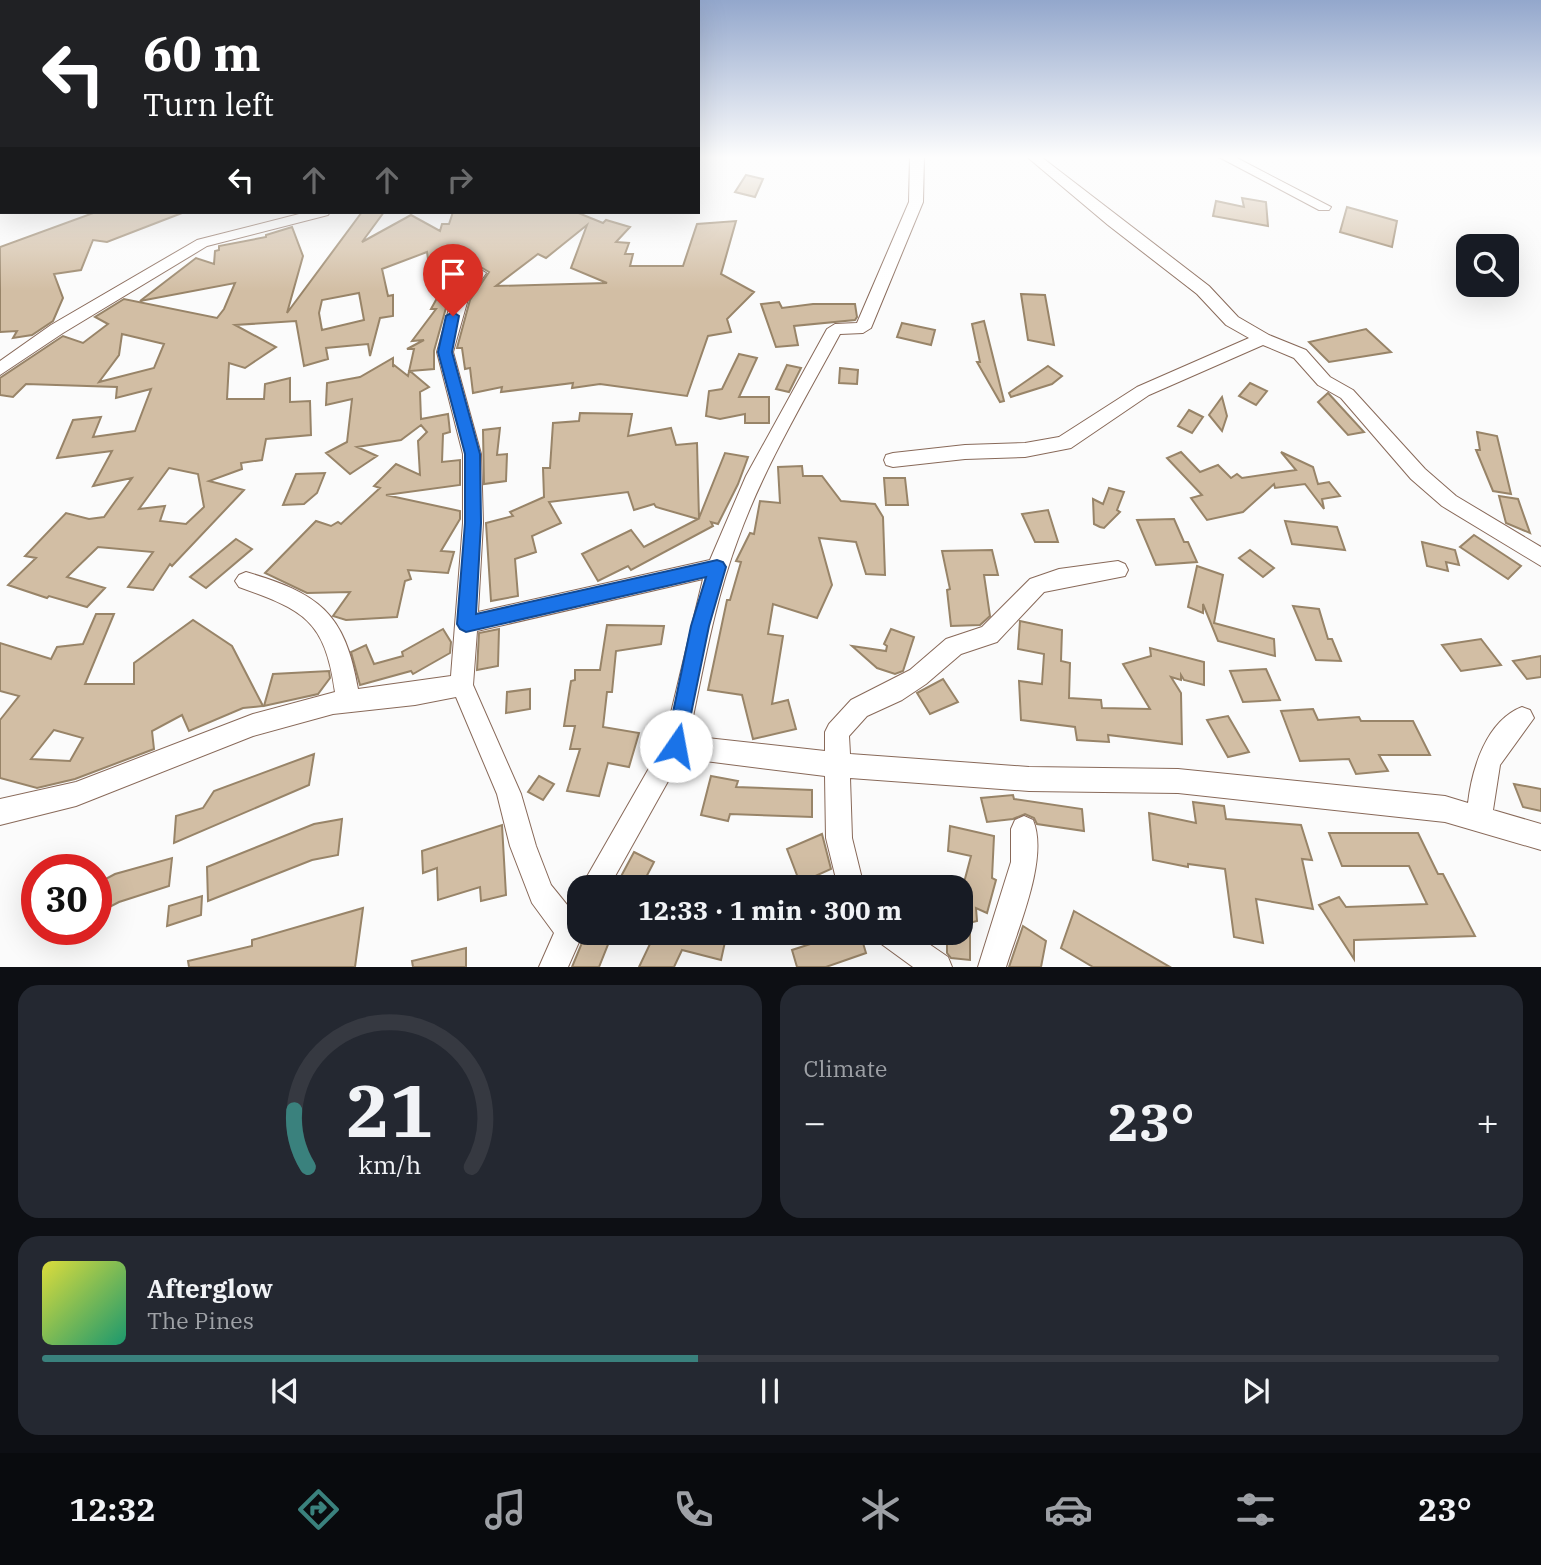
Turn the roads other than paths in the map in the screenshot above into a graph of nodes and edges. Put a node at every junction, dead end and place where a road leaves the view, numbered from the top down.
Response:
1 (916, 201) edge
2 (1087, 201) edge
3 (1312, 201) edge
4 (1324, 207) dead end
5 (315, 214) edge
6 (478, 273) dead end
7 (1263, 339) junction
8 (0, 369) edge
9 (893, 460) dead end
10 (1538, 549) edge
11 (717, 567) junction
12 (1118, 570) dead end
13 (246, 580) dead end
14 (466, 624) junction
15 (462, 685) junction
16 (348, 701) junction
17 (1522, 718) dead end
18 (676, 746) junction
19 (838, 765) junction
20 (0, 812) edge
21 (1480, 819) junction
22 (1024, 829) dead end
23 (1541, 837) edge
24 (600, 875) edge
25 (848, 875) edge
26 (567, 915) edge
27 (567, 936) edge
28 (907, 945) edge
29 (553, 967) edge
30 (938, 967) edge
31 (992, 967) edge

1 - 11 street
2 - 7 street
3 - 4 street
5 - 8 street
6 - 14 street
7 - 9 street
7 - 10 street
11 - 14 street
11 - 18 street
12 - 19 street
13 - 16 street
14 - 15 street
15 - 16 street
15 - 26 street
16 - 20 street
17 - 21 street
18 - 19 street
18 - 24 street
19 - 21 street
19 - 25 street
21 - 23 street
22 - 31 street
27 - 29 street
28 - 30 street

